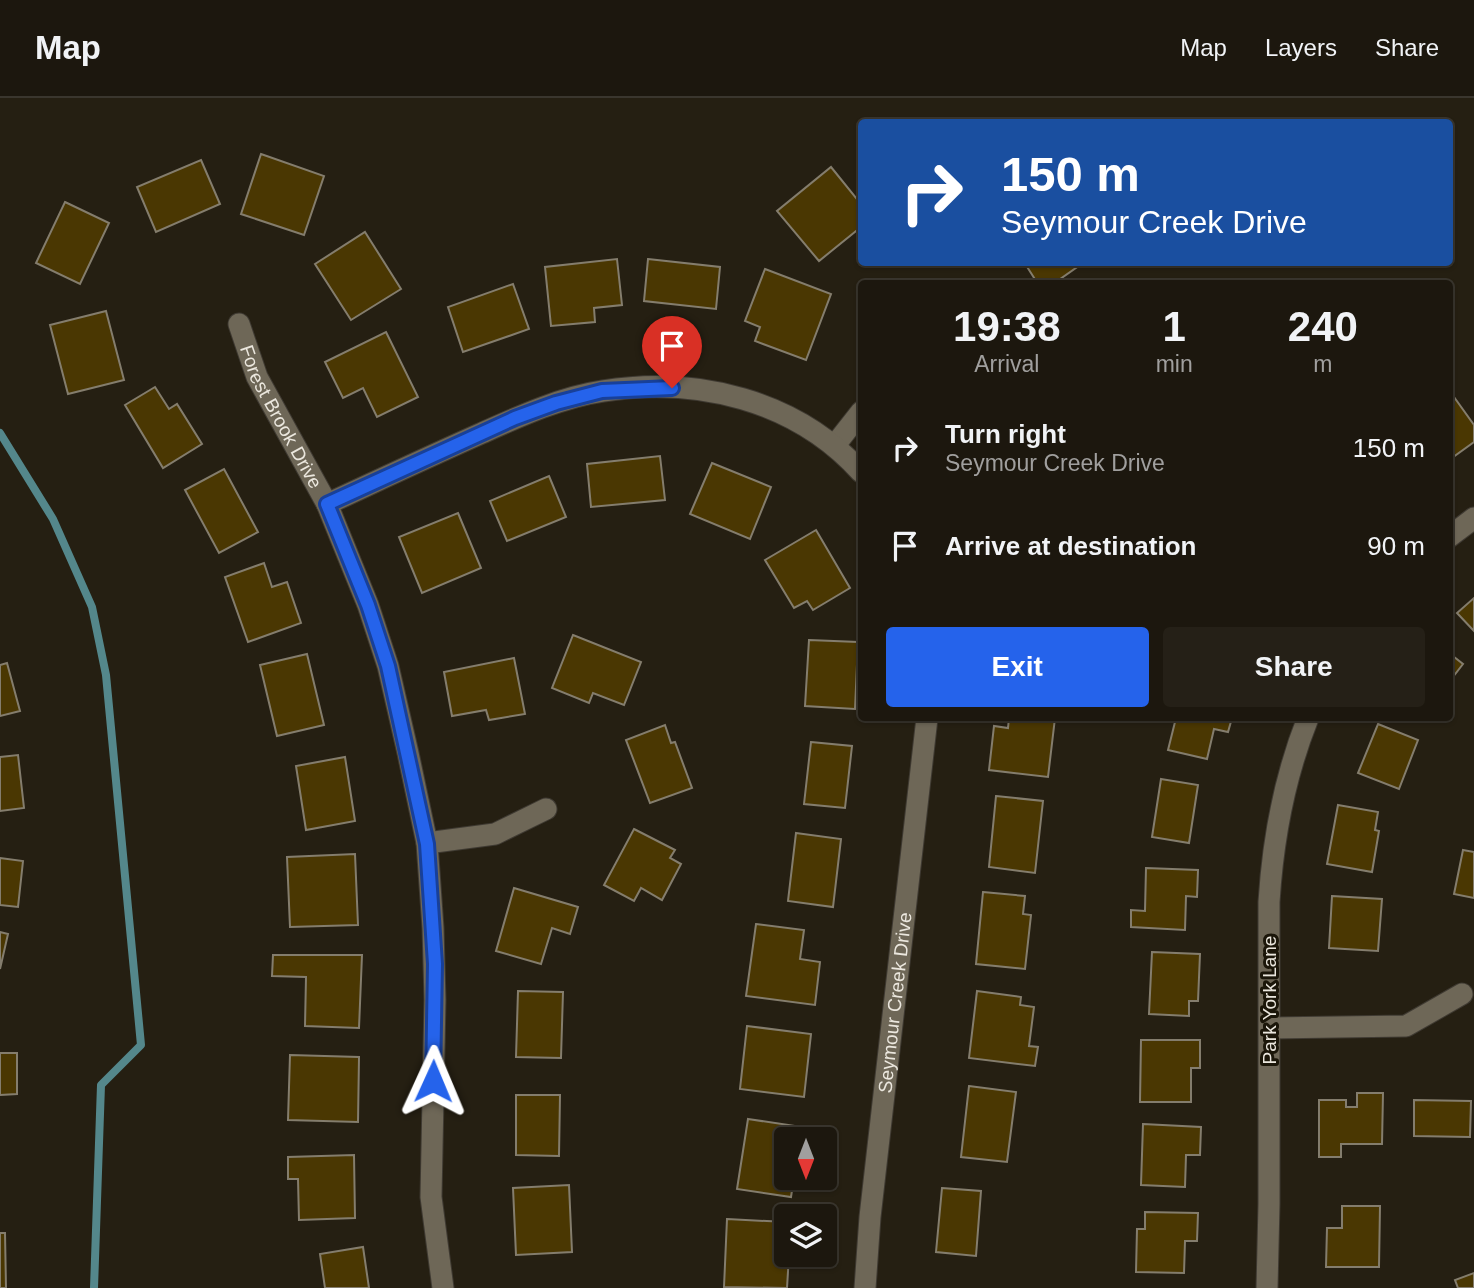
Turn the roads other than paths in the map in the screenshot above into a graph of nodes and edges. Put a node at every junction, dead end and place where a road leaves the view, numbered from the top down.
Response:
1 (239, 324) dead end
2 (858, 416) edge
3 (835, 445) junction
4 (858, 469) edge
5 (327, 504) junction
6 (1474, 518) edge
7 (1453, 534) edge
8 (927, 721) edge
9 (1307, 721) edge
10 (547, 809) dead end
11 (427, 844) junction
12 (1462, 995) dead end
13 (1270, 1028) junction
14 (443, 1288) edge
15 (865, 1288) edge
16 (1267, 1288) edge

1 - 5 street, Forest Brook Drive
2 - 3 street
3 - 4 street
3 - 5 street
5 - 11 street, Forest Brook Drive
6 - 7 street
8 - 15 street, Seymour Creek Drive
9 - 13 street, Park York Lane
10 - 11 street
11 - 14 street, Forest Brook Drive
12 - 13 street
13 - 16 street, Park York Lane

